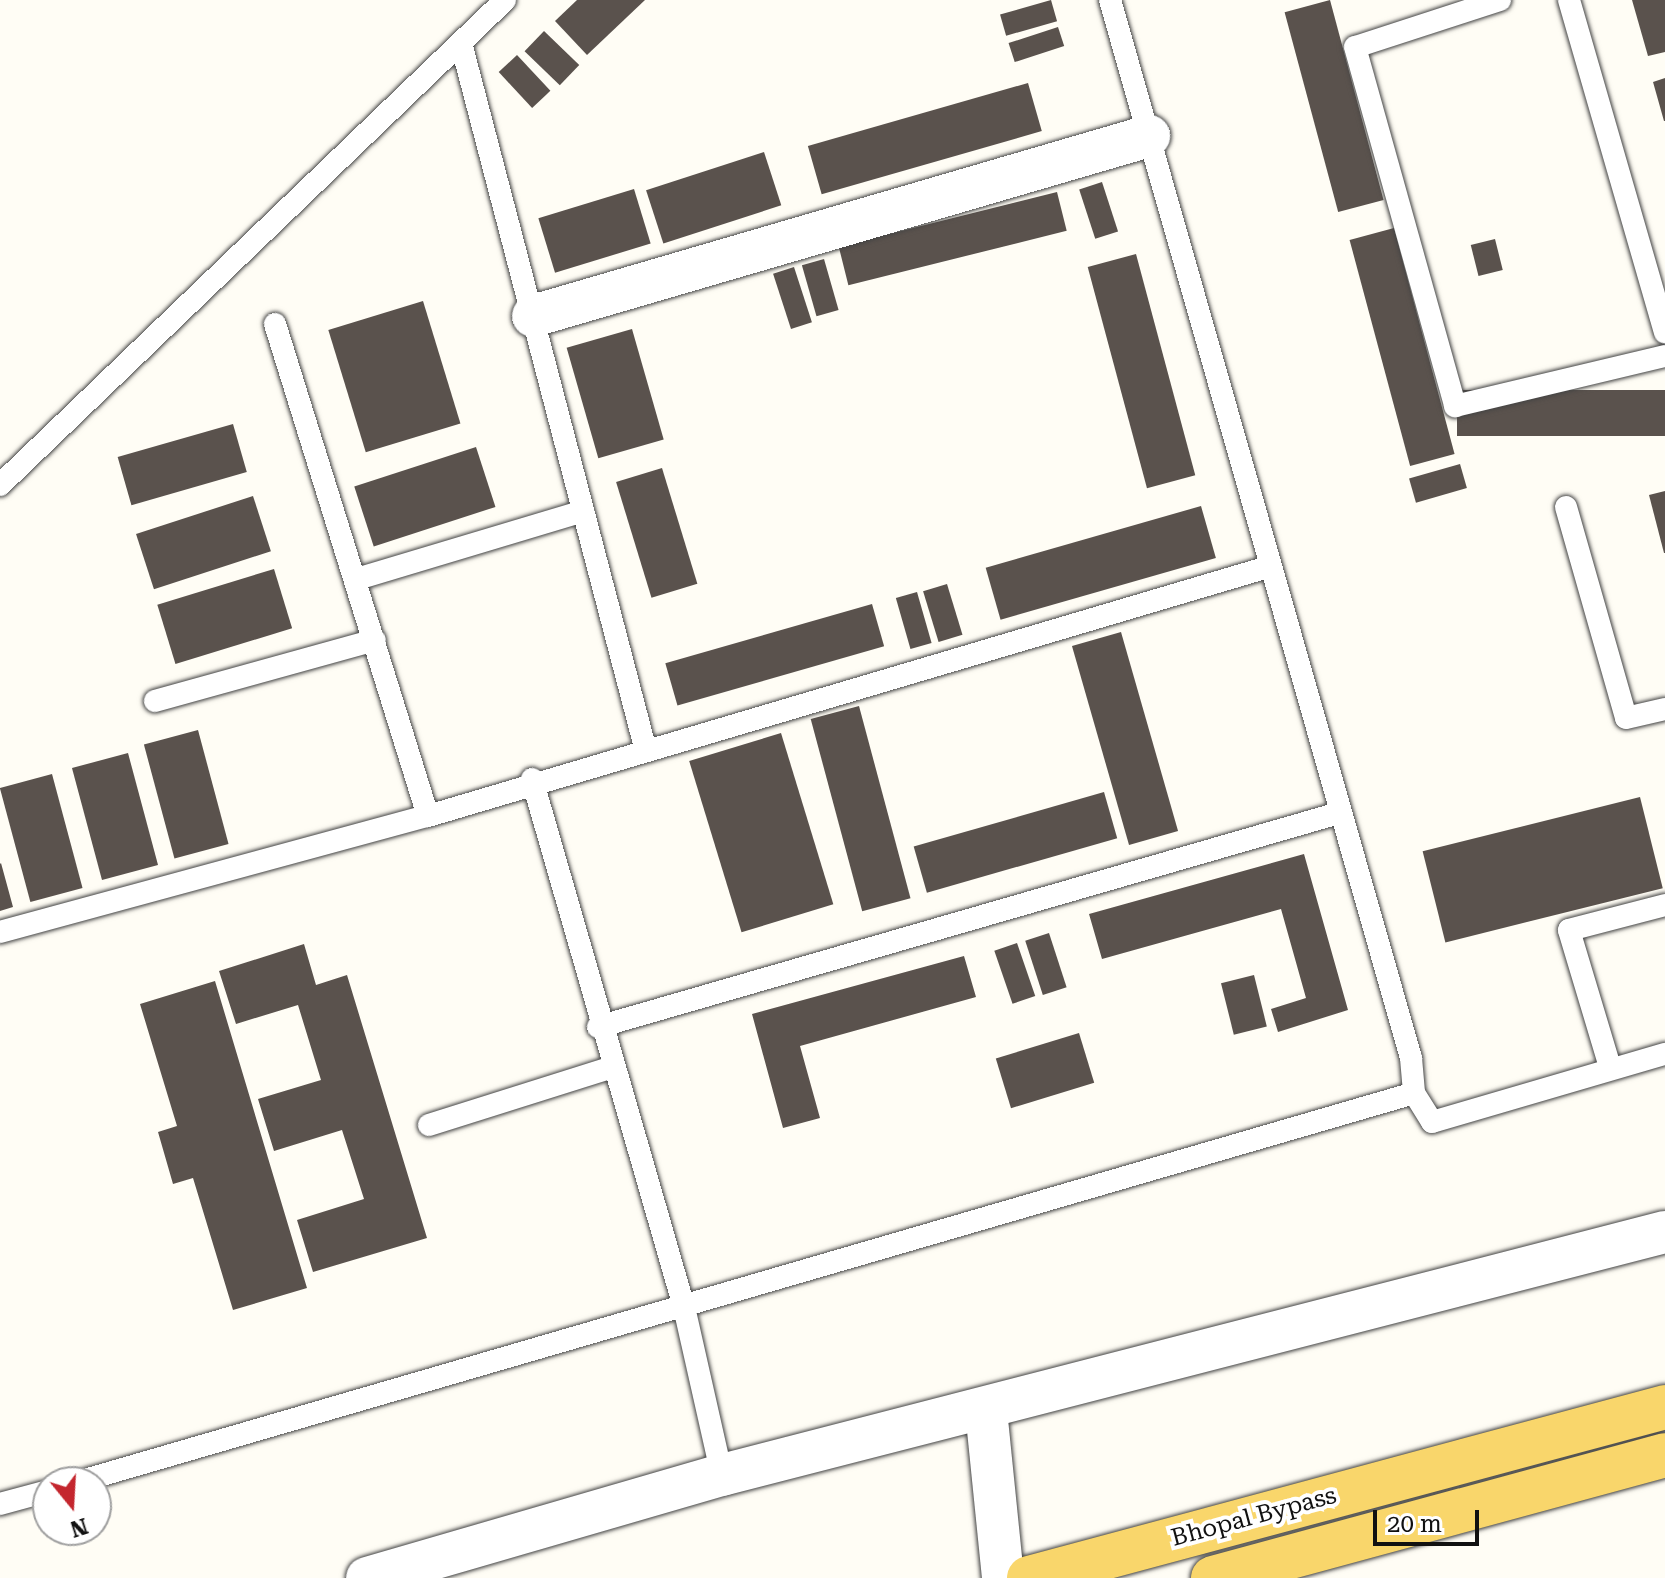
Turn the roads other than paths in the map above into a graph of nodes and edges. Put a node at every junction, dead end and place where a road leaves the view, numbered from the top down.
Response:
1 (505, 0) edge
2 (1110, 0) edge
3 (1500, 0) edge
4 (1569, 0) edge
5 (461, 43) junction
6 (1149, 136) junction
7 (533, 316) junction
8 (275, 324) dead end
9 (1665, 332) edge
10 (1665, 356) edge
11 (0, 485) edge
12 (1566, 507) dead end
13 (583, 511) junction
14 (1268, 567) junction
15 (357, 579) junction
16 (375, 640) junction
17 (155, 701) dead end
18 (1665, 709) edge
19 (646, 751) junction
20 (532, 779) junction
21 (1339, 813) junction
22 (428, 816) junction
23 (1665, 905) edge
24 (0, 932) edge
25 (598, 1027) junction
26 (1665, 1054) edge
27 (1610, 1067) junction
28 (610, 1068) junction
29 (1414, 1093) junction
30 (429, 1125) dead end
31 (1665, 1232) edge
32 (684, 1307) junction
33 (1665, 1407) edge
34 (986, 1410) junction
35 (1665, 1455) edge
36 (112, 1472) edge
37 (722, 1475) junction
38 (32, 1495) edge
39 (0, 1504) edge
40 (367, 1578) edge
41 (1003, 1578) edge
42 (1029, 1578) edge
43 (1213, 1578) edge

1 - 5 lane
2 - 6 lane
3 - 10 lane
4 - 9 lane
5 - 7 lane
5 - 11 lane
6 - 7 street
6 - 14 lane
7 - 13 lane
8 - 15 lane
12 - 18 lane
13 - 15 lane
13 - 19 lane
14 - 19 lane
14 - 21 lane
15 - 16 lane
16 - 17 lane
16 - 22 lane
19 - 20 lane
20 - 22 lane
20 - 25 lane
21 - 25 lane
21 - 29 lane
22 - 24 lane
23 - 27 lane
25 - 28 lane
26 - 27 lane
27 - 29 lane
28 - 30 lane
28 - 32 lane
29 - 32 lane
31 - 34 street
32 - 36 lane
32 - 37 lane
33 - 42 main road, Bhopal Bypass
34 - 37 street
34 - 41 street
35 - 43 main road, Bhopal Bypass
37 - 40 street
38 - 39 lane

